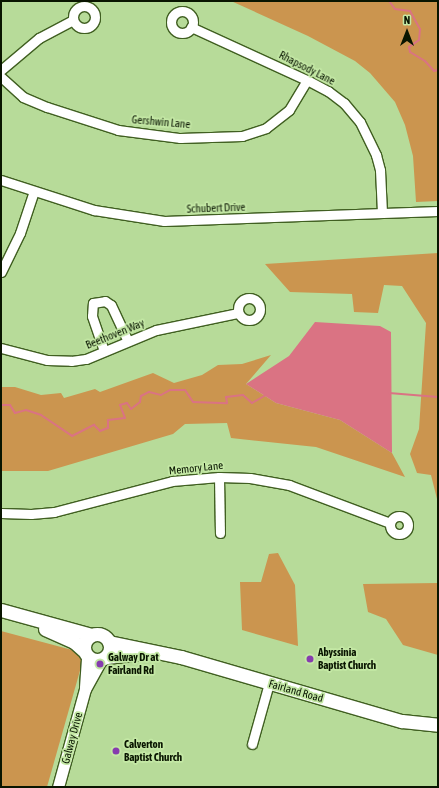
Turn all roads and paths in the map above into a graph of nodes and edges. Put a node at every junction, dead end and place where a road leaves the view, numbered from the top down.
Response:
1 (73, 20) dead end
2 (192, 27) dead end
3 (1, 70) edge
4 (1, 77) edge
5 (307, 80) junction
6 (1, 180) edge
7 (34, 192) junction
8 (438, 211) edge
9 (382, 213) junction
10 (1, 272) edge
11 (238, 313) dead end
12 (128, 341) junction
13 (1, 348) edge
14 (104, 351) junction
15 (218, 477) junction
16 (1, 513) edge
17 (390, 523) dead end
18 (220, 533) dead end
19 (1, 610) edge
20 (1, 618) edge
21 (92, 635) junction
22 (109, 642) junction
23 (155, 652) junction
24 (86, 654) junction
25 (104, 658) junction
26 (269, 683) junction
27 (85, 689) junction
28 (438, 725) edge
29 (252, 744) dead end
30 (58, 787) edge

1 - 3 street
2 - 5 street, Rhapsody Lane
4 - 5 street, Gershwin Lane
5 - 9 street, Rhapsody Lane
6 - 7 street, Schubert Drive
7 - 9 street, Schubert Drive
7 - 10 street
8 - 9 street, Schubert Drive
11 - 12 street, Beethoven Way
12 - 14 street, Beethoven Way
12 - 14 street
13 - 14 street, Beethoven Way
15 - 16 street, Memory Lane
15 - 17 street, Memory Lane
15 - 18 street
19 - 21 main road
20 - 24 main road
21 - 22 main road
21 - 24 main road
22 - 23 main road, Fairland Road
22 - 25 main road
23 - 25 main road, Fairland Road
23 - 26 main road, Fairland Road
24 - 25 main road
24 - 27 street, Galway Drive
25 - 27 street, Galway Drive
26 - 28 main road, Fairland Road
26 - 29 street
27 - 30 street, Galway Drive

